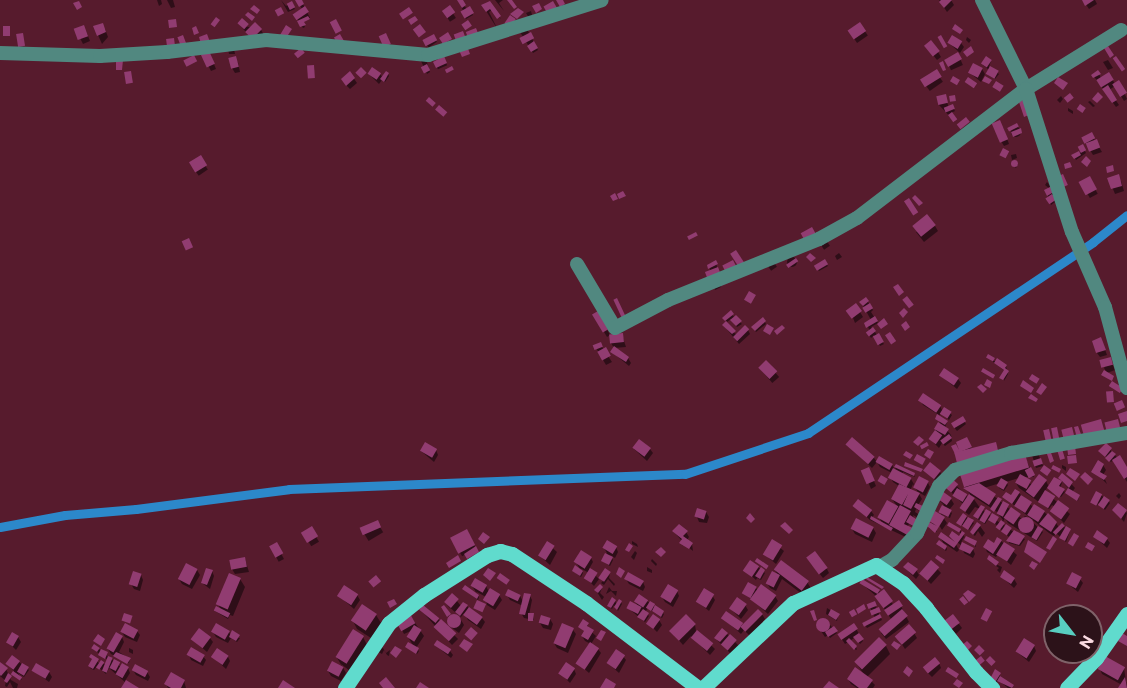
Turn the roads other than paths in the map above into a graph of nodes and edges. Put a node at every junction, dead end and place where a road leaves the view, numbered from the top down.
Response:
1 (602, 0) edge
2 (982, 0) edge
3 (1120, 30) dead end
4 (0, 54) edge
5 (1026, 89) junction
6 (577, 264) dead end
7 (1127, 388) edge
8 (1126, 435) edge
9 (881, 566) junction
10 (1127, 614) edge
11 (345, 688) edge
12 (698, 688) edge
13 (703, 688) edge
14 (992, 688) edge
15 (1067, 688) edge

1 - 4 street
2 - 5 street
3 - 5 street
5 - 6 street
5 - 7 street
8 - 9 street
9 - 13 main road
9 - 14 main road
10 - 15 main road
11 - 12 main road

